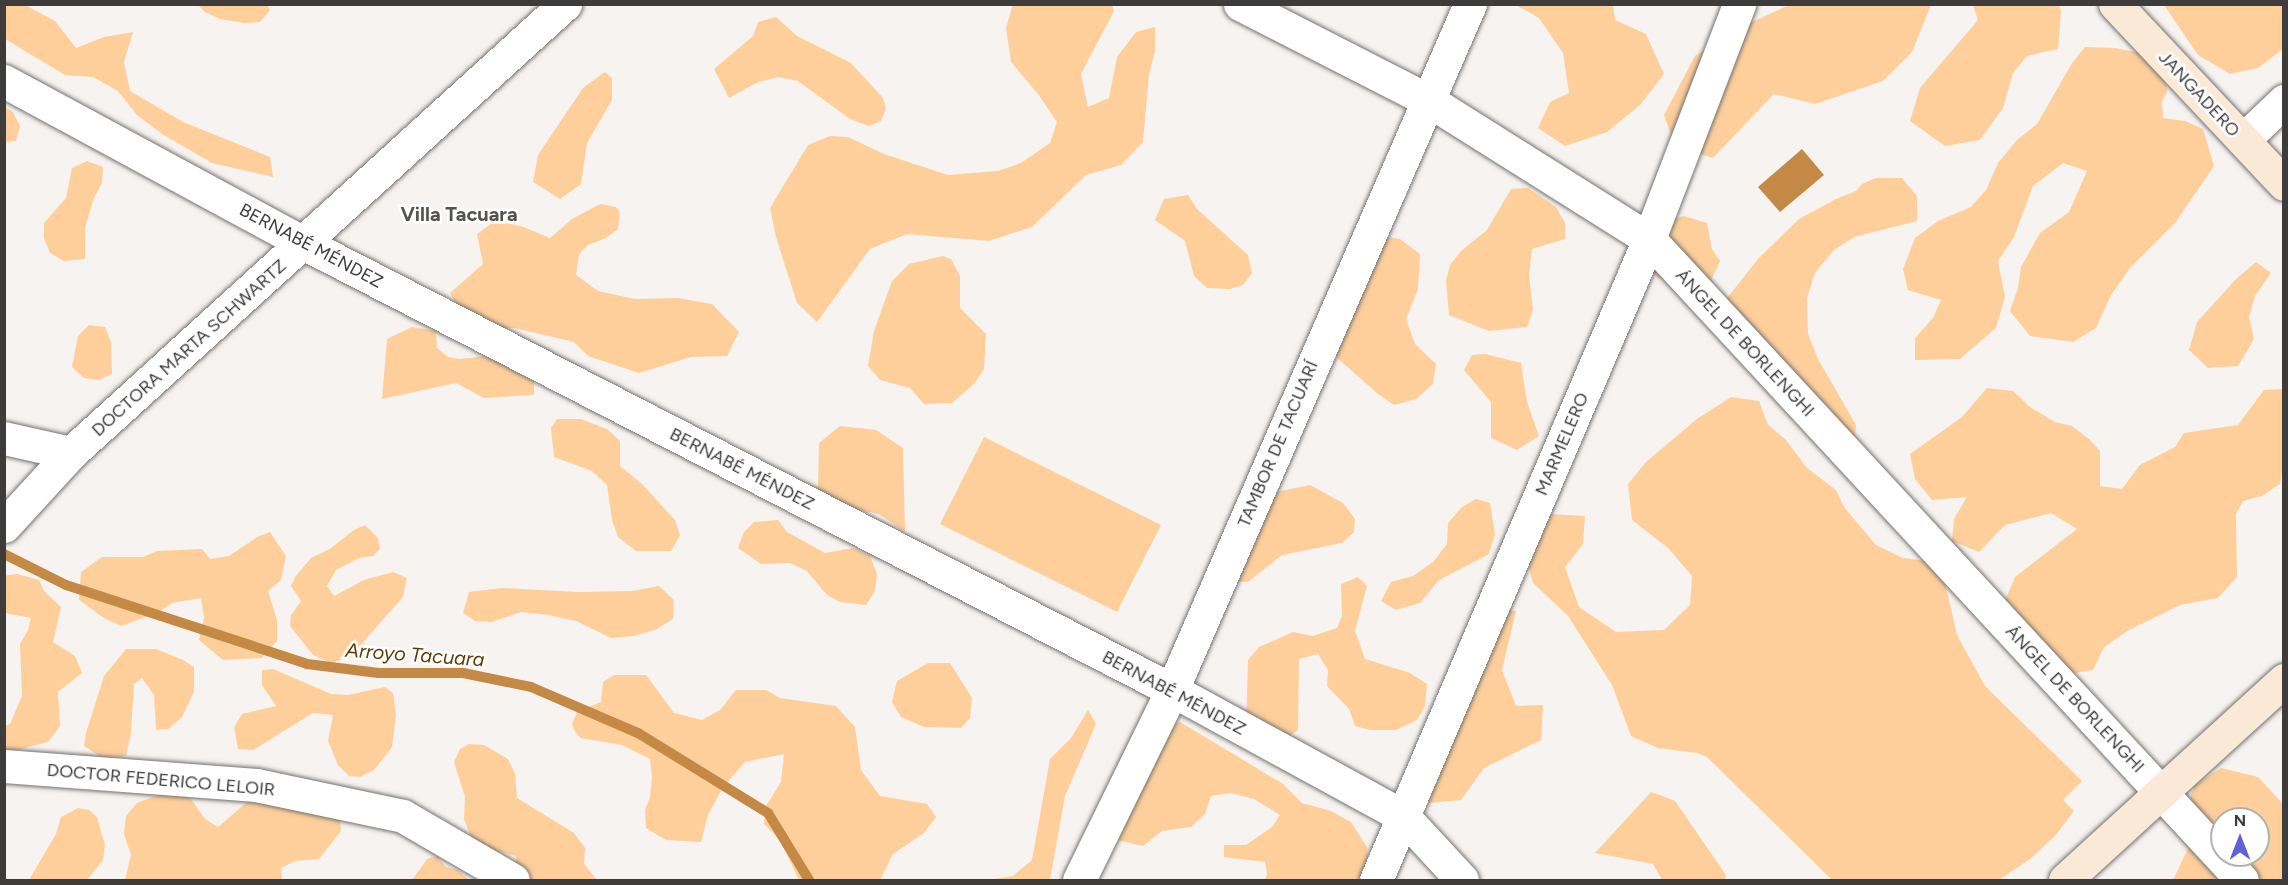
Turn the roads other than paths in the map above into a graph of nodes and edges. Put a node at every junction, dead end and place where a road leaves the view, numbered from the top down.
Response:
1 (565, 4) edge
2 (1240, 4) edge
3 (1470, 4) edge
4 (1739, 4) edge
5 (2115, 4) edge
6 (4, 81) edge
7 (1428, 100) junction
8 (2283, 101) edge
9 (2243, 140) junction
10 (2283, 183) edge
11 (1649, 239) junction
12 (304, 244) junction
13 (4, 438) edge
14 (71, 453) junction
15 (4, 526) edge
16 (2283, 680) edge
17 (1172, 690) junction
18 (4, 766) edge
19 (2162, 793) junction
20 (1403, 816) junction
21 (513, 880) edge
22 (1080, 880) edge
23 (1376, 880) edge
24 (1462, 880) edge
25 (2065, 880) edge
26 (2242, 880) edge

1 - 12 street, DOCTORA MARTA SCHWARTZ
2 - 7 street, ÁNGEL DE BORLENGHI
3 - 7 street, TAMBOR DE TACUARÍ
4 - 11 street, MARMELERO
5 - 9 main road, JANGADERO
6 - 12 street, BERNABÉ MÉNDEZ
7 - 11 street, ÁNGEL DE BORLENGHI
7 - 17 street, TAMBOR DE TACUARÍ
8 - 9 street
9 - 10 main road, JANGADERO
11 - 19 street, ÁNGEL DE BORLENGHI
11 - 20 street, MARMELERO
12 - 14 street, DOCTORA MARTA SCHWARTZ
12 - 17 street, BERNABÉ MÉNDEZ
13 - 14 street
14 - 15 street, DOCTORA MARTA SCHWARTZ
16 - 19 main road
17 - 20 street, BERNABÉ MÉNDEZ
17 - 22 street, TAMBOR DE TACUARÍ
18 - 21 street, DOCTOR FEDERICO LELOIR
19 - 25 main road
19 - 26 street, ÁNGEL DE BORLENGHI
20 - 23 street, MARMELERO
20 - 24 street, BERNABÉ MÉNDEZ

